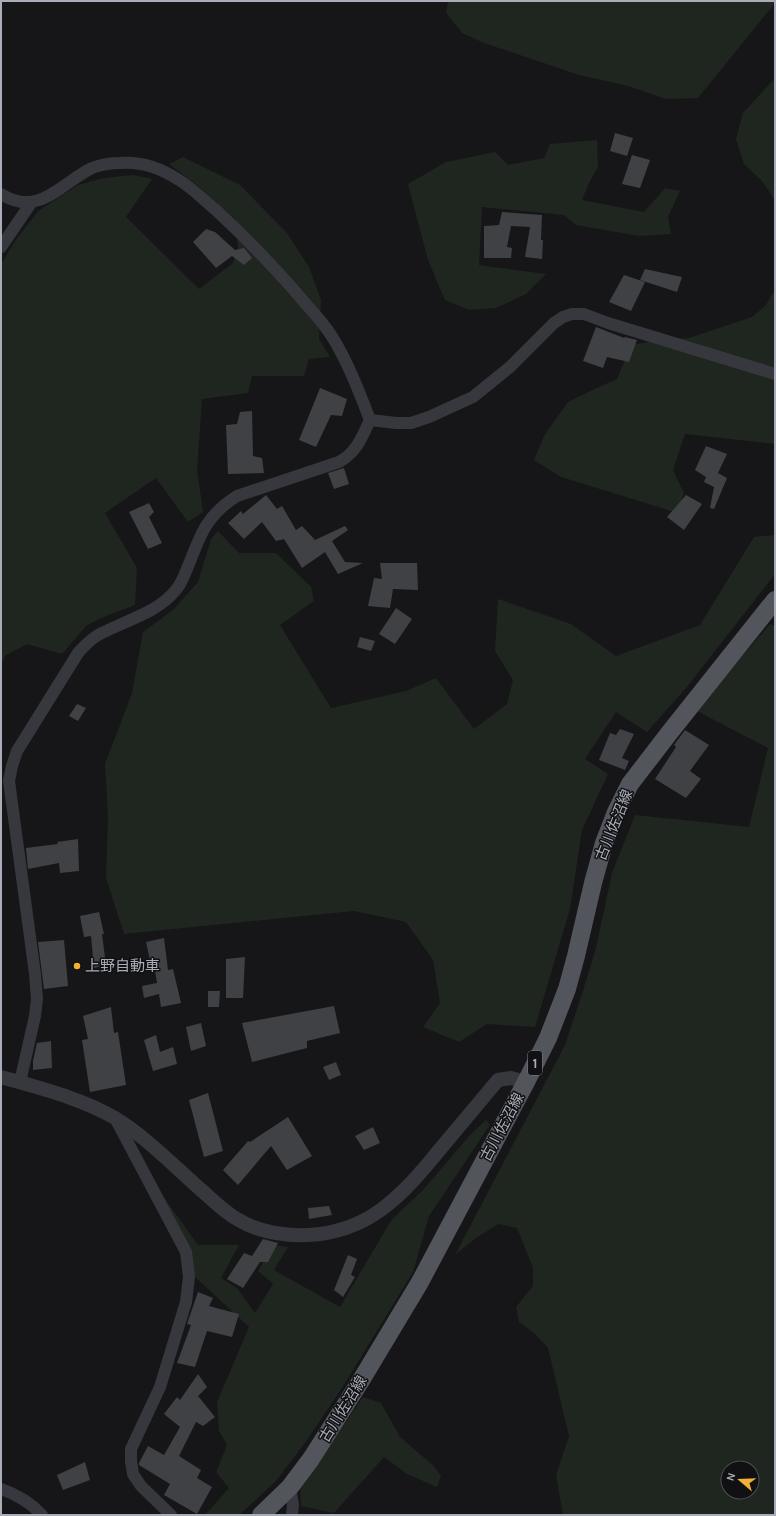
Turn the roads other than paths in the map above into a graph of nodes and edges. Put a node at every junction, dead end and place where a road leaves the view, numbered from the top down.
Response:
1 (1, 194) edge
2 (31, 203) junction
3 (1, 247) edge
4 (775, 374) edge
5 (370, 420) junction
6 (775, 600) edge
7 (1, 1077) edge
8 (20, 1082) junction
9 (526, 1082) junction
10 (115, 1118) junction
11 (290, 1487) junction
12 (1, 1489) edge
13 (42, 1515) edge
14 (171, 1515) edge
15 (261, 1515) edge
16 (292, 1515) edge

1 - 2 street
2 - 3 street
2 - 5 street
4 - 5 street
5 - 8 street
6 - 9 main road, 古川佐沼線 / 1
7 - 8 street
8 - 10 street
9 - 10 street
9 - 11 main road, 古川佐沼線 / 1
10 - 14 street
11 - 15 main road, 古川佐沼線 / 1
11 - 16 street
12 - 13 street

